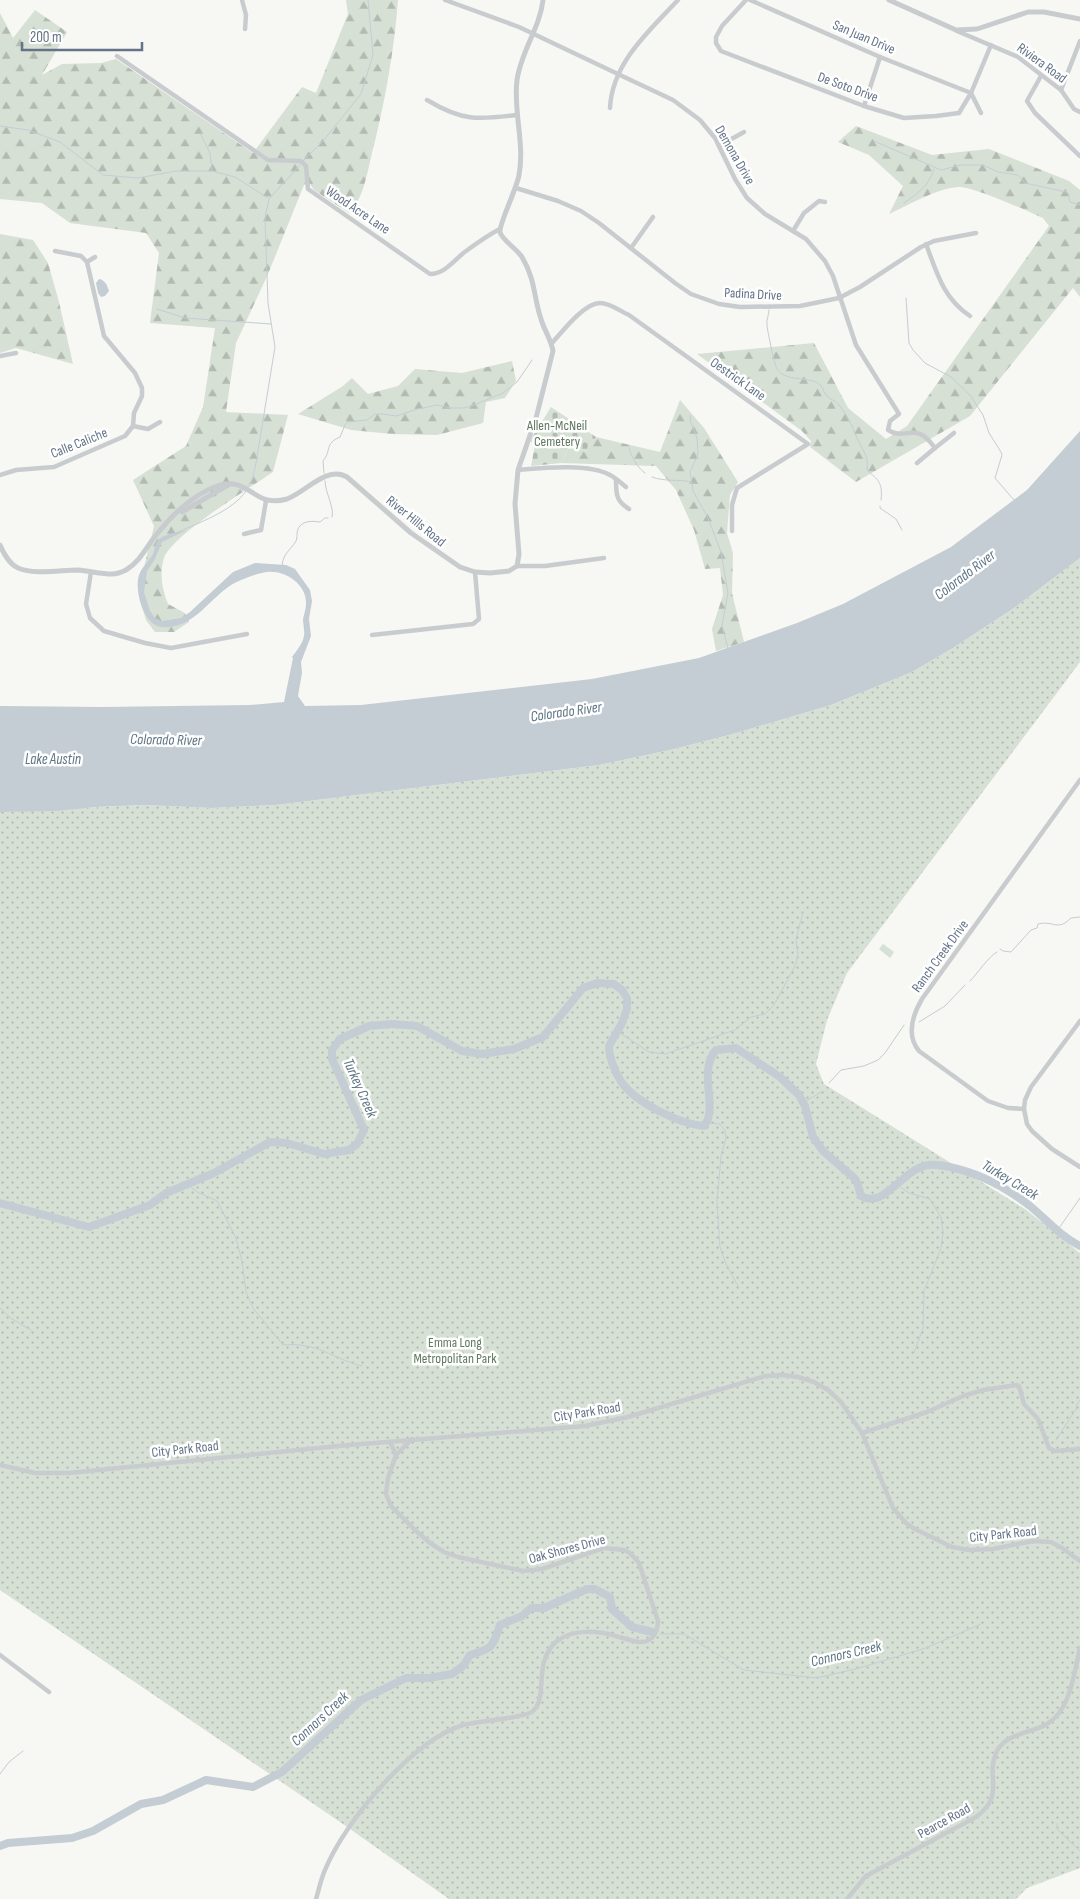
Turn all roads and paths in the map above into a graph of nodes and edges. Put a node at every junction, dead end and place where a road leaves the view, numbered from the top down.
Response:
1 (242, 0) edge
2 (445, 0) edge
3 (543, 0) edge
4 (678, 0) edge
5 (746, 0) edge
6 (750, 0) edge
7 (889, 0) edge
8 (1080, 19) edge
9 (245, 29) dead end
10 (956, 30) junction
11 (533, 34) junction
12 (1080, 41) edge
13 (991, 45) junction
14 (116, 56) dead end
15 (880, 57) junction
16 (620, 74) junction
17 (1041, 76) junction
18 (1061, 90) junction
19 (971, 93) junction
20 (427, 100) dead end
21 (864, 106) junction
22 (610, 108) dead end
23 (1080, 112) edge
24 (981, 113) dead end
25 (517, 115) junction
26 (744, 132) dead end
27 (720, 146) junction
28 (1080, 156) edge
29 (516, 188) junction
30 (825, 202) dead end
31 (654, 217) dead end
32 (500, 229) junction
33 (793, 231) junction
34 (976, 233) dead end
35 (926, 244) junction
36 (630, 248) junction
37 (55, 251) dead end
38 (95, 257) dead end
39 (87, 262) junction
40 (839, 298) junction
41 (970, 316) dead end
42 (552, 343) junction
43 (16, 353) dead end
44 (0, 356) edge
45 (160, 422) dead end
46 (133, 426) junction
47 (954, 433) dead end
48 (935, 448) junction
49 (917, 463) dead end
50 (518, 470) junction
51 (0, 475) edge
52 (616, 480) junction
53 (626, 487) dead end
54 (266, 500) junction
55 (629, 509) dead end
56 (732, 531) dead end
57 (244, 534) dead end
58 (0, 545) edge
59 (604, 558) dead end
60 (517, 566) junction
61 (91, 572) junction
62 (474, 572) junction
63 (247, 634) dead end
64 (372, 635) dead end
65 (1080, 780) edge
66 (1080, 1022) edge
67 (1024, 1109) junction
68 (1080, 1167) edge
69 (862, 1433) junction
70 (412, 1439) junction
71 (390, 1442) junction
72 (1080, 1449) edge
73 (396, 1455) junction
74 (0, 1465) edge
75 (1080, 1562) edge
76 (1080, 1648) edge
77 (0, 1655) edge
78 (48, 1692) dead end
79 (316, 1899) edge
80 (847, 1899) edge

1 - 9 street
2 - 11 street, Demona Drive
3 - 11 street
4 - 16 street
5 - 21 street, De Soto Drive
6 - 15 street, San Juan Drive
7 - 10 street
8 - 10 street
10 - 13 street, Riviera Road
11 - 16 street, Demona Drive
11 - 25 street
12 - 18 street
13 - 17 street, Riviera Road
13 - 19 street, De Soto Drive
14 - 32 street, Wood Acre Lane
15 - 19 street, San Juan Drive
15 - 21 street
16 - 22 street
16 - 27 street, Demona Drive
17 - 18 street, Riviera Road
17 - 28 street
18 - 23 street, Riviera Road
19 - 21 street, De Soto Drive
19 - 24 street
20 - 25 street
25 - 29 street
26 - 27 street
27 - 33 street, Demona Drive
29 - 32 street
29 - 36 street, Padina Drive
30 - 33 street
31 - 36 street
32 - 42 street
33 - 40 street, Demona Drive
34 - 35 street, Padina Drive
35 - 40 street, Padina Drive
35 - 41 street
36 - 40 street, Padina Drive
37 - 39 street
38 - 39 street
39 - 46 street
40 - 48 street, Demona Drive
42 - 50 street
42 - 56 street, Oestrick Lane
43 - 44 street
45 - 46 street
46 - 51 street, Calle Caliche
47 - 48 street
48 - 49 street
50 - 52 street
50 - 60 street
52 - 53 street
52 - 55 street
54 - 57 street
54 - 61 street
54 - 62 street, River Hills Road
58 - 61 street
59 - 60 street, River Hills Road
60 - 62 street, River Hills Road
61 - 63 street
62 - 64 street
65 - 67 street, Ranch Creek Drive
66 - 67 street
67 - 68 street
69 - 70 street, City Park Road
69 - 72 street
69 - 75 street, City Park Road
70 - 71 street, City Park Road
70 - 73 street, Oak Shores Drive
71 - 73 street
71 - 74 street, City Park Road
73 - 79 street, Oak Shores Drive
76 - 80 street, Pearce Road
77 - 78 street

